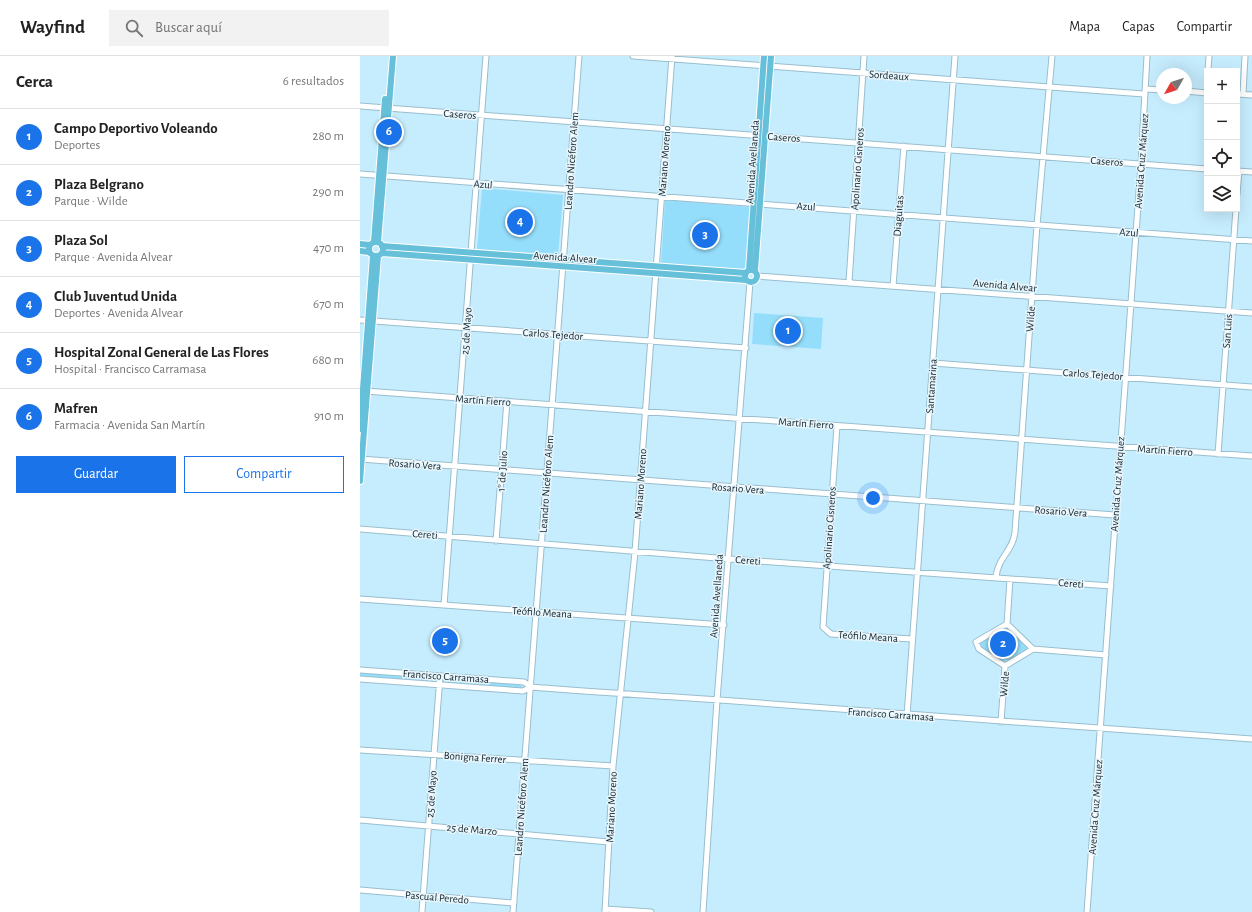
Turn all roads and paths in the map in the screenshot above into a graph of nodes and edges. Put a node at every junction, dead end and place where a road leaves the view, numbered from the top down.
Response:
1 (389, 56) edge
2 (393, 56) edge
3 (486, 56) edge
4 (579, 56) edge
5 (633, 56) edge
6 (764, 56) edge
7 (770, 56) edge
8 (864, 56) edge
9 (955, 56) edge
10 (1052, 56) edge
11 (1147, 56) edge
12 (1209, 56) edge
13 (1245, 56) edge
14 (672, 57) edge
15 (767, 66) junction
16 (1208, 68) edge
17 (863, 73) junction
18 (953, 80) junction
19 (1050, 88) junction
20 (1156, 91) edge
21 (1145, 92) junction
22 (1192, 92) edge
23 (1204, 93) edge
24 (1243, 94) joint
25 (1252, 95) edge
26 (360, 106) edge
27 (387, 108) junction
28 (482, 115) junction
29 (574, 122) junction
30 (667, 129) junction
31 (762, 136) junction
32 (858, 143) junction
33 (904, 146) junction
34 (948, 150) junction
35 (1044, 157) junction
36 (1142, 164) junction
37 (1204, 168) edge
38 (1240, 171) edge
39 (1252, 172) edge
40 (360, 174) edge
41 (381, 176) junction
42 (477, 184) junction
43 (569, 189) junction
44 (662, 196) junction
45 (757, 203) junction
46 (854, 210) junction
47 (1236, 212) edge
48 (899, 214) junction
49 (944, 218) junction
50 (1037, 225) junction
51 (1136, 233) junction
52 (1234, 240) junction
53 (1252, 241) edge
54 (360, 244) edge
55 (376, 244) junction
56 (360, 251) edge
57 (471, 253) junction
58 (376, 254) junction
59 (471, 260) junction
60 (563, 263) junction
61 (656, 270) junction
62 (750, 275) junction
63 (848, 282) junction
64 (893, 286) junction
65 (938, 290) junction
66 (1032, 298) junction
67 (1130, 305) junction
68 (1228, 311) junction
69 (1252, 313) edge
70 (360, 320) edge
71 (371, 320) junction
72 (466, 327) junction
73 (558, 334) junction
74 (651, 341) junction
75 (746, 348) junction
76 (933, 363) junction
77 (1027, 370) junction
78 (1125, 377) junction
79 (1223, 384) junction
80 (1252, 387) edge
81 (363, 391) edge
82 (461, 398) junction
83 (507, 401) junction
84 (552, 405) junction
85 (646, 412) junction
86 (740, 419) junction
87 (837, 426) junction
88 (360, 429) edge
89 (928, 432) junction
90 (1021, 439) junction
91 (1120, 447) junction
92 (1218, 454) junction
93 (1252, 456) edge
94 (361, 459) edge
95 (456, 467) junction
96 (502, 470) junction
97 (547, 474) junction
98 (360, 480) edge
99 (640, 481) junction
100 (734, 487) junction
101 (832, 495) junction
102 (923, 502) junction
103 (1017, 508) junction
104 (1115, 515) junction
105 (360, 530) edge
106 (450, 536) junction
107 (496, 540) junction
108 (542, 544) junction
109 (635, 552) junction
110 (729, 559) junction
111 (826, 565) junction
112 (918, 571) junction
113 (996, 577) junction
114 (1010, 579) junction
115 (1111, 586) junction
116 (360, 599) edge
117 (444, 606) junction
118 (536, 612) junction
119 (628, 619) junction
120 (1007, 624) junction
121 (724, 625) junction
122 (825, 630) joint
123 (912, 639) junction
124 (1033, 649) junction
125 (1106, 656) junction
126 (1005, 666) junction
127 (360, 670) edge
128 (440, 676) junction
129 (360, 679) edge
130 (439, 684) junction
131 (531, 687) junction
132 (621, 695) junction
133 (717, 700) junction
134 (906, 716) junction
135 (1001, 722) junction
136 (1101, 728) junction
137 (1252, 739) edge
138 (360, 750) edge
139 (434, 754) junction
140 (525, 760) junction
141 (613, 766) junction
142 (360, 820) edge
143 (428, 826) junction
144 (519, 833) junction
145 (609, 842) junction
146 (360, 890) edge
147 (424, 895) junction
148 (514, 903) junction
149 (605, 911) edge
150 (422, 912) edge
151 (513, 912) edge
152 (651, 912) edge
153 (702, 912) edge
154 (1087, 912) edge

1 - 27 main road
2 - 27 main road
3 - 28 street, 25 de Mayo
4 - 29 street, Leandro Nicéforo Alem
5 - 14 street, Sordeaux
6 - 15 main road, Avenida Avellaneda
7 - 15 main road, Avenida Avellaneda
8 - 17 street, Apolinario Cisneros
9 - 18 street, Santamarina
10 - 19 street, Wilde
11 - 21 street, Avenida Cruz Márquez
12 - 16 street
13 - 24 street
14 - 15 street, Sordeaux
14 - 30 street, Mariano Moreno
15 - 17 street, Sordeaux
15 - 31 main road, Avenida Avellaneda
17 - 18 street, Sordeaux
17 - 32 street, Apolinario Cisneros
18 - 19 street, Sordeaux
18 - 34 street, Santamarina
19 - 21 street, Sordeaux
19 - 35 street, Wilde
20 - 21 street, Sordeaux
21 - 36 street, Avenida Cruz Márquez
22 - 23 street
24 - 25 street
26 - 27 street, Caseros
27 - 28 street, Caseros
27 - 41 main road
28 - 29 street, Caseros
28 - 42 street, 25 de Mayo
29 - 30 street, Caseros
29 - 43 street, Leandro Nicéforo Alem
30 - 31 street, Caseros
30 - 44 street, Mariano Moreno
31 - 32 street, Caseros
31 - 45 main road, Avenida Avellaneda
32 - 33 street, Caseros
32 - 46 street, Apolinario Cisneros
33 - 34 street, Caseros
33 - 48 street, Diaguitas
34 - 35 street, Caseros
34 - 49 street, Santamarina
35 - 36 street, Caseros
35 - 50 street, Wilde
36 - 37 street, Caseros
36 - 51 street, Avenida Cruz Márquez
38 - 39 street
40 - 41 street, Azul
41 - 42 street, Azul
41 - 55 main road
42 - 43 street, Azul
42 - 57 street, 25 de Mayo
43 - 44 street, Azul
43 - 60 street, Leandro Nicéforo Alem
44 - 45 street, Azul
44 - 61 street, Mariano Moreno
45 - 46 street, Azul
45 - 62 main road, Avenida Avellaneda
46 - 48 street, Azul
46 - 63 street, Apolinario Cisneros
47 - 52 street, San Luis
48 - 49 street, Azul
48 - 64 street, Diaguitas
49 - 50 street, Azul
49 - 65 street, Santamarina
50 - 51 street, Azul
50 - 66 street, Wilde
51 - 52 street, Azul
51 - 67 street, Avenida Cruz Márquez
52 - 53 street, Azul
52 - 68 street, San Luis
54 - 55 main road, Avenida Alvear
55 - 57 main road, Avenida Alvear
55 - 58 main road
55 - 58 main road
56 - 58 main road, Avenida Alvear
57 - 59 street, 25 de Mayo
57 - 60 main road, Avenida Alvear
58 - 59 main road, Avenida Alvear
58 - 71 main road
59 - 60 main road, Avenida Alvear
59 - 72 street, 25 de Mayo
60 - 61 main road, Avenida Alvear
60 - 73 street, Leandro Nicéforo Alem
61 - 62 main road, Avenida Alvear
61 - 74 street, Mariano Moreno
62 - 63 street, Avenida Alvear
62 - 75 street, Avenida Avellaneda
63 - 64 street, Avenida Alvear
64 - 65 street, Avenida Alvear
65 - 66 street, Avenida Alvear
65 - 76 street, Santamarina
66 - 67 street, Avenida Alvear
66 - 77 street, Wilde
67 - 68 street, Avenida Alvear
67 - 78 street, Avenida Cruz Márquez
68 - 69 street, Avenida Alvear
68 - 79 street, San Luis
70 - 71 street, Carlos Tejedor
71 - 72 street, Carlos Tejedor
71 - 81 main road
72 - 73 street, Carlos Tejedor
72 - 82 street, 25 de Mayo
73 - 74 street, Carlos Tejedor
73 - 84 street, Leandro Nicéforo Alem
74 - 75 street, Carlos Tejedor
74 - 85 street, Mariano Moreno
75 - 86 street, Avenida Avellaneda
76 - 77 street, Carlos Tejedor
76 - 89 street, Santamarina
77 - 78 street, Carlos Tejedor
77 - 90 street, Wilde
78 - 79 street, Carlos Tejedor
78 - 91 street, Avenida Cruz Márquez
79 - 80 street, Carlos Tejedor
79 - 92 street, San Luis
81 - 82 street, Martín Fierro
81 - 88 main road
81 - 94 main road
82 - 83 street, Martín Fierro
82 - 95 street, 25 de Mayo
83 - 84 street, Martín Fierro
83 - 96 street, 1° de Julio
84 - 85 street, Martín Fierro
84 - 97 street, Leandro Nicéforo Alem
85 - 86 street, Martín Fierro
85 - 99 street, Mariano Moreno
86 - 87 street, Martín Fierro
86 - 100 street, Avenida Avellaneda
87 - 89 street, Martín Fierro
87 - 101 street, Apolinario Cisneros
89 - 90 street, Martín Fierro
89 - 102 street, Santamarina
90 - 91 street, Martín Fierro
90 - 103 street, Wilde
91 - 92 street, Martín Fierro
91 - 104 street, Avenida Cruz Márquez
92 - 93 street, Martín Fierro
94 - 95 street, Rosario Vera
94 - 98 main road
95 - 96 street, Rosario Vera
95 - 106 street, 25 de Mayo
96 - 97 street, Rosario Vera
96 - 107 street, 1° de Julio
97 - 99 street, Rosario Vera
97 - 108 street, Leandro Nicéforo Alem
99 - 100 street, Rosario Vera
99 - 109 street, Mariano Moreno
100 - 101 street, Rosario Vera
100 - 110 street, Avenida Avellaneda
101 - 102 street, Rosario Vera
101 - 111 street, Apolinario Cisneros
102 - 103 street, Rosario Vera
102 - 112 street, Santamarina
103 - 104 street, Rosario Vera
103 - 113 street, Wilde
104 - 115 street, Avenida Cruz Márquez
105 - 106 street, Cereti
106 - 107 street, Cereti
106 - 117 street, 25 de Mayo
107 - 108 street, Cereti
108 - 109 street, Cereti
108 - 118 street, Leandro Nicéforo Alem
109 - 110 street, Cereti
109 - 119 street, Mariano Moreno
110 - 111 street, Cereti
110 - 121 street, Avenida Avellaneda
111 - 112 street, Cereti
111 - 122 street, Apolinario Cisneros
112 - 113 street, Cereti
112 - 123 street, Santamarina
113 - 114 street, Cereti
114 - 115 street, Cereti
114 - 120 street
115 - 125 street, Avenida Cruz Márquez
116 - 117 street, Teófilo Meana
117 - 118 street, Teófilo Meana
118 - 119 street, Teófilo Meana
118 - 131 street, Leandro Nicéforo Alem
119 - 121 street, Teófilo Meana
119 - 132 street, Mariano Moreno
120 - 124 street
120 - 126 street
121 - 133 street, Avenida Avellaneda
122 - 123 street, Teófilo Meana
123 - 134 street, Santamarina
124 - 125 street
124 - 126 street, Wilde
125 - 136 street, Avenida Cruz Márquez
126 - 135 street, Wilde
127 - 128 street, Francisco Carramasa
128 - 130 street, 25 de Mayo
128 - 131 street, Francisco Carramasa
129 - 130 street, Francisco Carramasa
130 - 131 street, Francisco Carramasa
130 - 139 street, 25 de Mayo
131 - 132 street, Francisco Carramasa
131 - 140 street, Leandro Nicéforo Alem
132 - 133 street, Francisco Carramasa
132 - 141 street, Mariano Moreno
133 - 134 street, Francisco Carramasa
133 - 153 street, Avenida Avellaneda
134 - 135 street, Francisco Carramasa
135 - 136 street, Francisco Carramasa
136 - 137 street, Francisco Carramasa
136 - 154 street, Avenida Cruz Márquez
138 - 139 street, Bonigna Ferrer
139 - 140 street, Bonigna Ferrer
139 - 143 street, 25 de Mayo
140 - 141 street, Bonigna Ferrer
140 - 144 street, Leandro Nicéforo Alem
141 - 145 street, Mariano Moreno
142 - 143 street, 25 de Marzo
143 - 144 street, 25 de Marzo
143 - 147 street, 25 de Mayo
144 - 145 street, 25 de Marzo
144 - 148 street, Leandro Nicéforo Alem
145 - 149 street, Mariano Moreno
146 - 147 street, Pascual Peredo
147 - 148 street, Pascual Peredo
147 - 150 street, 25 de Mayo
148 - 151 street, Leandro Nicéforo Alem
149 - 152 street

